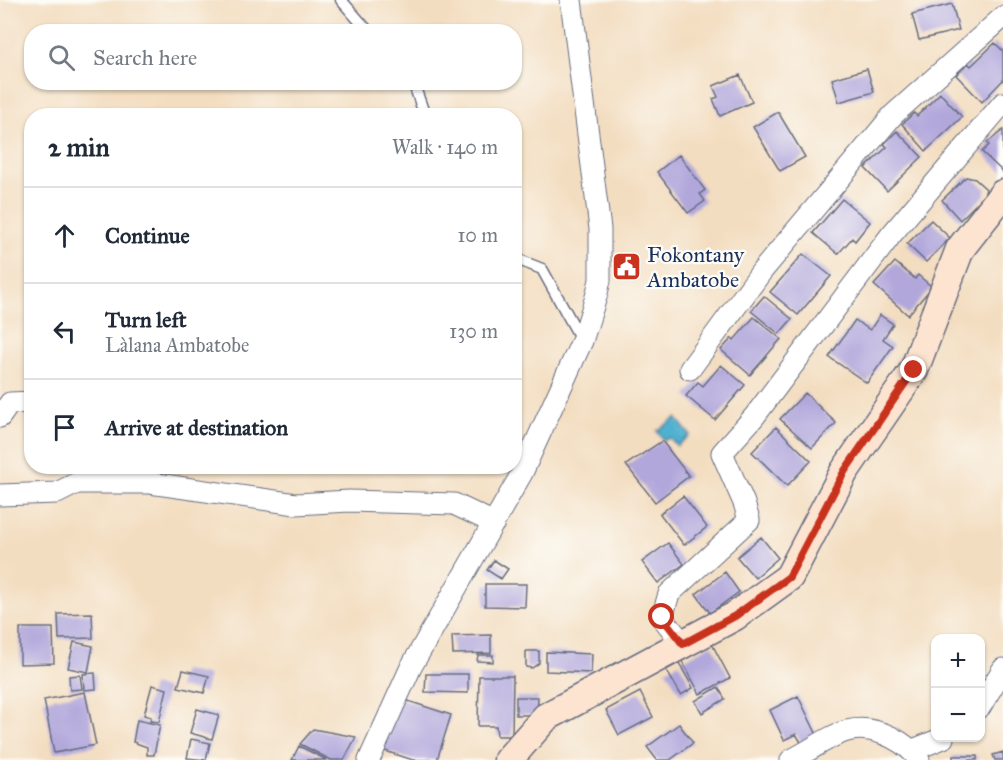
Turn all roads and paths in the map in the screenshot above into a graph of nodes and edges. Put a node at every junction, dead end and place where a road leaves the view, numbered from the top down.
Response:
1 (341, 0) edge
2 (571, 0) edge
3 (1003, 17) edge
4 (362, 24) edge
5 (416, 90) edge
6 (1003, 103) edge
7 (422, 108) edge
8 (1003, 194) edge
9 (522, 261) edge
10 (582, 341) junction
11 (690, 369) dead end
12 (24, 402) edge
13 (0, 417) edge
14 (522, 473) edge
15 (521, 474) edge
16 (0, 495) edge
17 (494, 523) junction
18 (683, 644) junction
19 (1003, 669) edge
20 (985, 700) edge
21 (937, 742) edge
22 (916, 755) edge
23 (369, 760) edge
24 (508, 760) edge
25 (791, 760) edge

1 - 4 lane
2 - 10 street
3 - 11 street
5 - 7 lane
6 - 18 street
8 - 18 street
9 - 10 lane
10 - 14 street
12 - 13 street
15 - 17 street
16 - 17 street
17 - 23 street
18 - 24 street
19 - 20 street
21 - 22 street
22 - 25 street

